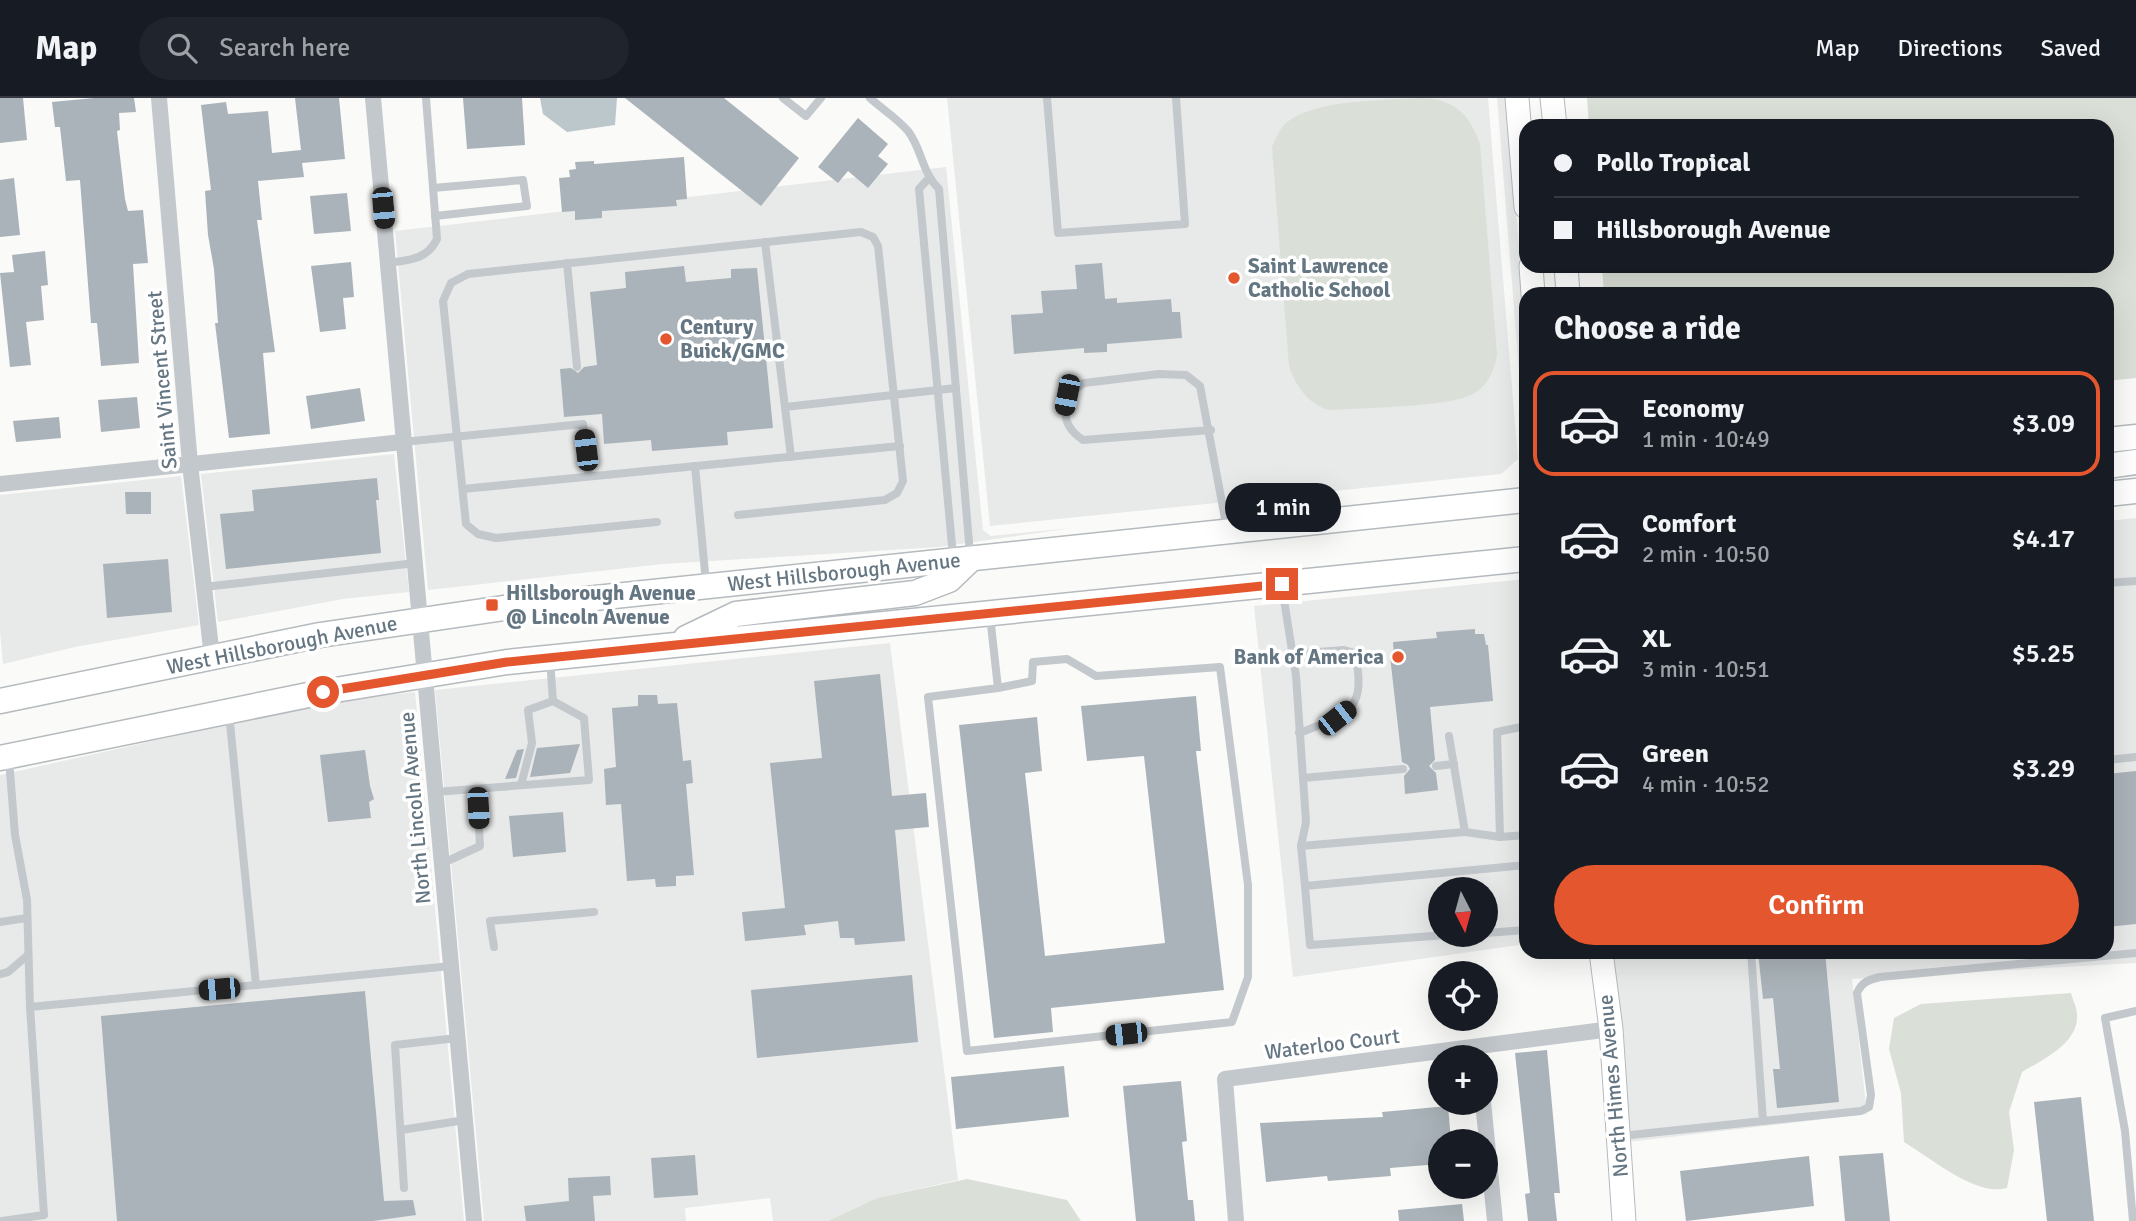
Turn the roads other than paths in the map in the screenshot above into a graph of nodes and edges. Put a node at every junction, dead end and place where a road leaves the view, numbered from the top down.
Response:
1 (159, 98) edge
2 (373, 98) edge
3 (426, 98) edge
4 (783, 98) edge
5 (821, 98) edge
6 (870, 98) edge
7 (1047, 98) edge
8 (1175, 98) edge
9 (1517, 98) edge
10 (1552, 98) edge
11 (1554, 119) edge
12 (1519, 122) edge
13 (928, 179) junction
14 (433, 188) junction
15 (435, 216) junction
16 (765, 242) junction
17 (387, 263) junction
18 (567, 263) junction
19 (577, 367) dead end
20 (956, 388) junction
21 (938, 390) junction
22 (894, 394) junction
23 (785, 407) junction
24 (1211, 430) junction
25 (457, 437) junction
26 (2136, 437) edge
27 (2114, 439) edge
28 (403, 442) junction
29 (900, 446) junction
30 (791, 457) junction
31 (2136, 463) edge
32 (190, 464) junction
33 (2114, 465) edge
34 (695, 466) junction
35 (589, 477) junction
36 (0, 484) edge
37 (463, 489) junction
38 (2136, 491) edge
39 (2114, 493) edge
40 (1519, 501) edge
41 (738, 515) dead end
42 (657, 522) dead end
43 (1227, 532) junction
44 (962, 560) junction
45 (1519, 560) edge
46 (416, 563) junction
47 (2136, 581) edge
48 (2114, 583) edge
49 (1282, 584) junction
50 (707, 586) junction
51 (204, 587) junction
52 (989, 613) junction
53 (421, 619) junction
54 (670, 646) junction
55 (1292, 654) junction
56 (212, 657) junction
57 (550, 658) junction
58 (424, 675) junction
59 (998, 688) junction
60 (0, 701) edge
61 (553, 701) junction
62 (229, 711) junction
63 (1519, 727) edge
64 (1299, 733) junction
65 (1449, 736) dead end
66 (5, 757) edge
67 (2136, 757) edge
68 (2114, 759) edge
69 (1454, 764) junction
70 (1436, 766) dead end
71 (1403, 769) dead end
72 (1303, 778) junction
73 (521, 785) junction
74 (477, 789) junction
75 (435, 792) junction
76 (1465, 832) junction
77 (1519, 836) edge
78 (1500, 837) junction
79 (1301, 846) junction
80 (441, 864) junction
81 (1519, 866) edge
82 (1305, 886) junction
83 (594, 912) dead end
84 (27, 918) junction
85 (0, 922) edge
86 (1519, 931) edge
87 (1498, 932) edge
88 (1428, 936) edge
89 (494, 947) dead end
90 (2136, 953) edge
91 (28, 955) junction
92 (2114, 955) edge
93 (1602, 959) edge
94 (1751, 959) edge
95 (2072, 959) edge
96 (451, 966) junction
97 (0, 974) edge
98 (256, 985) junction
99 (30, 1007) junction
100 (2136, 1011) edge
101 (1611, 1029) junction
102 (457, 1038) junction
103 (1498, 1049) edge
104 (1428, 1057) edge
105 (1484, 1115) edge
106 (465, 1120) junction
107 (1763, 1121) junction
108 (401, 1130) junction
109 (1618, 1136) junction
110 (404, 1188) dead end
111 (2, 1221) edge
112 (474, 1221) edge
113 (1236, 1221) edge
114 (1495, 1221) edge
115 (1624, 1221) edge
116 (2133, 1221) edge

1 - 32 street, Saint Vincent Street
2 - 17 street, North Lincoln Avenue
3 - 14 lane
4 - 5 lane
6 - 13 lane
7 - 8 lane
9 - 12 street
10 - 11 street
13 - 20 lane
13 - 21 lane
14 - 15 lane
14 - 15 lane
15 - 17 lane
16 - 18 lane
16 - 22 lane
16 - 23 lane
17 - 28 street, North Lincoln Avenue
18 - 19 lane
18 - 25 lane
20 - 21 lane
20 - 44 lane
21 - 22 lane
21 - 44 lane
22 - 23 lane
22 - 29 lane
23 - 30 lane
24 - 24 lane
24 - 43 lane
25 - 28 lane
25 - 35 lane
25 - 37 lane
26 - 27 main road
28 - 32 street
28 - 46 street, North Lincoln Avenue
29 - 30 lane
29 - 41 lane
30 - 34 lane
31 - 33 main road
32 - 36 street
32 - 51 street, Saint Vincent Street
34 - 35 lane
34 - 50 lane
35 - 37 lane
37 - 42 lane
38 - 39 main road
40 - 43 main road, West Hillsborough Avenue
43 - 44 main road, West Hillsborough Avenue
44 - 50 main road, West Hillsborough Avenue
44 - 54 main road
45 - 49 main road
46 - 51 lane
46 - 53 street, North Lincoln Avenue
47 - 48 lane
49 - 52 main road
49 - 55 lane
50 - 53 main road, West Hillsborough Avenue
51 - 56 street, Saint Vincent Street
52 - 54 main road
52 - 59 lane
53 - 56 main road, West Hillsborough Avenue
53 - 58 street, North Lincoln Avenue
54 - 57 main road
55 - 64 lane
55 - 64 lane
56 - 60 main road, West Hillsborough Avenue
57 - 58 main road
57 - 61 lane
58 - 62 main road
58 - 75 street, North Lincoln Avenue
59 - 59 lane
61 - 73 lane
61 - 73 lane
62 - 66 main road
62 - 98 lane
63 - 78 lane
64 - 72 lane
65 - 69 lane
66 - 84 lane
67 - 68 lane
69 - 70 lane
69 - 76 lane
71 - 72 lane
72 - 79 lane
73 - 74 lane
74 - 75 lane
74 - 80 lane
75 - 80 street, North Lincoln Avenue
76 - 78 lane
76 - 79 lane
77 - 78 lane
79 - 82 lane
80 - 96 street, North Lincoln Avenue
81 - 82 lane
82 - 88 lane
83 - 89 lane
84 - 85 lane
84 - 91 lane
86 - 87 lane
90 - 92 lane
91 - 97 lane
91 - 99 lane
93 - 101 street, North Himes Avenue
94 - 107 lane
95 - 107 lane
96 - 98 lane
96 - 102 street, North Lincoln Avenue
98 - 99 lane
99 - 111 lane
100 - 116 lane
101 - 103 street, Waterloo Court
101 - 109 street, North Himes Avenue
102 - 106 street, North Lincoln Avenue
102 - 108 lane
104 - 113 street, Waterloo Court
105 - 114 street
106 - 108 lane
106 - 112 street, North Lincoln Avenue
107 - 109 lane
108 - 110 lane
109 - 115 street, North Himes Avenue

